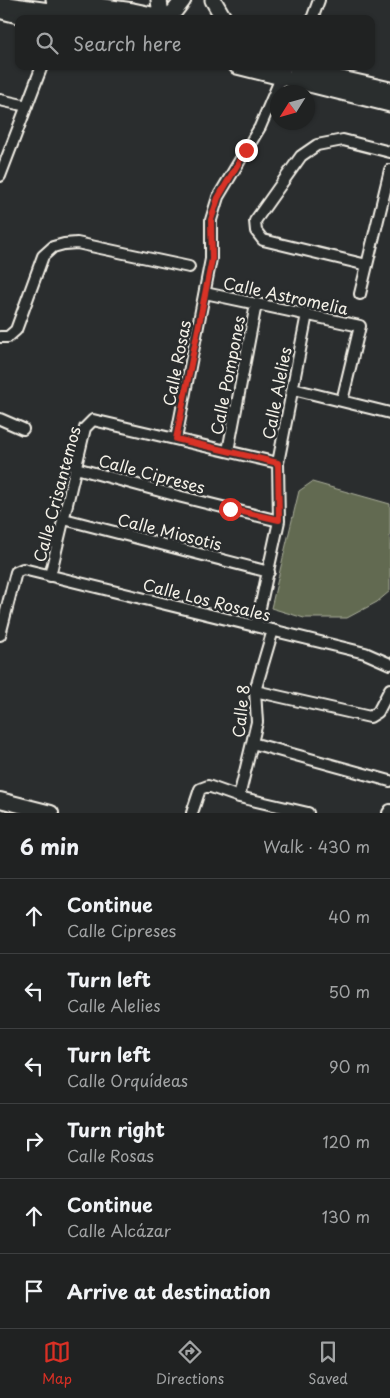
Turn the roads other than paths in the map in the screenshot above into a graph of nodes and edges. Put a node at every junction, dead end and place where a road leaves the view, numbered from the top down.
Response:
1 (159, 0) edge
2 (183, 0) edge
3 (213, 0) edge
4 (319, 0) edge
5 (0, 4) edge
6 (55, 10) edge
7 (0, 13) edge
8 (84, 15) edge
9 (124, 15) edge
10 (164, 15) edge
11 (170, 15) edge
12 (222, 15) edge
13 (313, 15) edge
14 (15, 17) edge
15 (41, 70) edge
16 (308, 70) edge
17 (283, 71) edge
18 (390, 90) edge
19 (0, 100) edge
20 (390, 104) edge
21 (28, 106) junction
22 (390, 152) edge
23 (390, 170) edge
24 (0, 176) edge
25 (367, 265) junction
26 (189, 267) dead end
27 (205, 294) junction
28 (360, 294) dead end
29 (256, 304) junction
30 (307, 314) junction
31 (0, 337) edge
32 (292, 389) junction
33 (342, 401) junction
34 (390, 413) edge
35 (0, 419) edge
36 (23, 429) dead end
37 (176, 439) junction
38 (228, 451) junction
39 (278, 463) junction
40 (76, 468) junction
41 (64, 519) junction
42 (279, 520) junction
43 (269, 572) junction
44 (50, 576) junction
45 (256, 626) junction
46 (273, 630) junction
47 (0, 632) edge
48 (390, 664) edge
49 (390, 689) edge
50 (255, 691) junction
51 (252, 743) junction
52 (390, 781) edge
53 (239, 797) junction
54 (0, 800) edge
55 (390, 810) edge
56 (29, 811) edge
57 (51, 813) edge
58 (192, 813) edge
59 (308, 813) edge
60 (388, 813) edge

1 - 10 main road
2 - 11 main road
3 - 12 main road
4 - 13 street
5 - 6 main road
6 - 8 main road
6 - 9 main road
7 - 14 street
15 - 21 street
16 - 18 main road
17 - 20 main road
17 - 27 street, Calle Rosas
19 - 21 street
21 - 24 street
22 - 25 street
23 - 25 street
25 - 28 street
26 - 31 street
27 - 29 street, Calle Astromelia
27 - 37 street, Calle Rosas
29 - 30 street, Calle Astromelia
29 - 38 street, Calle Pompones
30 - 32 street, Calle Alelies
30 - 33 street, Calle Astromelia
32 - 33 street
32 - 39 street, Calle Alelies
33 - 34 street
35 - 36 street
37 - 38 street
37 - 40 street, Calle Crisantemos
38 - 39 street
39 - 42 street, Calle Alelies
40 - 41 street, Calle Crisantemos
40 - 42 street, Calle Cipreses
41 - 43 street, Calle Miosotis
41 - 44 street, Calle Crisantemos
42 - 43 street, Calle Alelies
43 - 45 street, Calle Alelies
44 - 45 street, Calle Los Rosales
44 - 47 street, Calle Los Rosales
45 - 46 street, Calle Los Rosales
46 - 48 street, Calle Los Rosales
46 - 50 street, Calle 8
49 - 50 street
50 - 51 street, Calle 8
51 - 52 street
51 - 53 street, Calle 8
53 - 58 street
53 - 59 street
54 - 56 street
55 - 60 street
56 - 57 street

